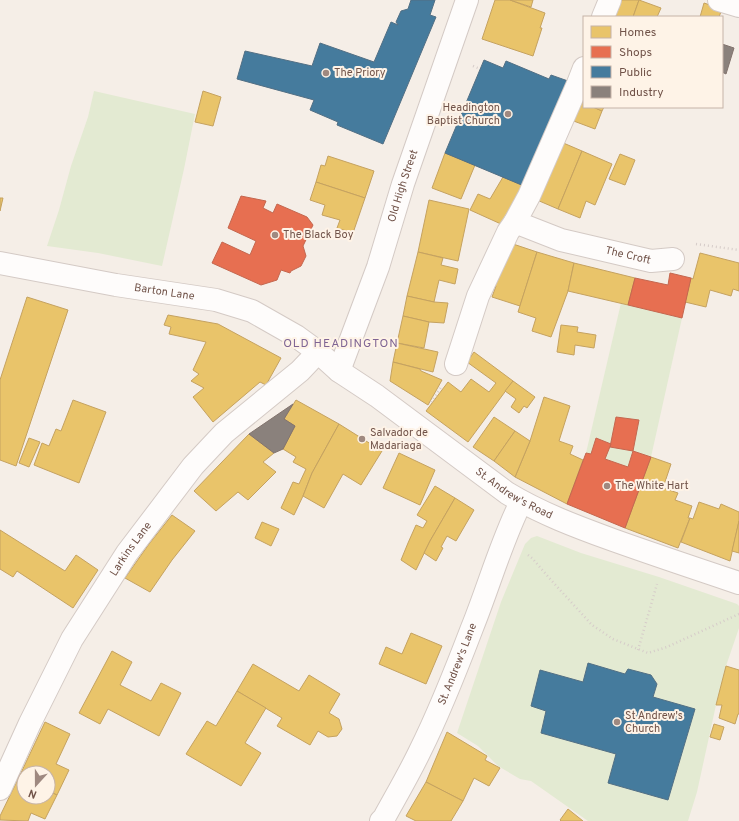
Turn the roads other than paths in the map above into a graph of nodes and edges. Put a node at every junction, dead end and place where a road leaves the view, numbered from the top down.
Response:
1 (467, 0) edge
2 (610, 0) edge
3 (719, 0) edge
4 (739, 6) edge
5 (603, 16) edge
6 (583, 71) edge
7 (515, 222) junction
8 (674, 259) road end
9 (0, 263) edge
10 (318, 352) junction
11 (456, 364) dead end
12 (339, 371) junction
13 (521, 502) junction
14 (739, 583) edge
15 (0, 789) edge
16 (385, 820) edge

1 - 12 street, Old High Street
2 - 5 street
3 - 4 street
6 - 7 street
7 - 8 street, The Croft
7 - 11 street
9 - 10 street, Barton Lane
10 - 12 street, St. Andrew's Road
10 - 15 street, Larkins Lane
12 - 13 street, St. Andrew's Road
13 - 14 street, St. Andrew's Road
13 - 16 street, St. Andrew's Lane

